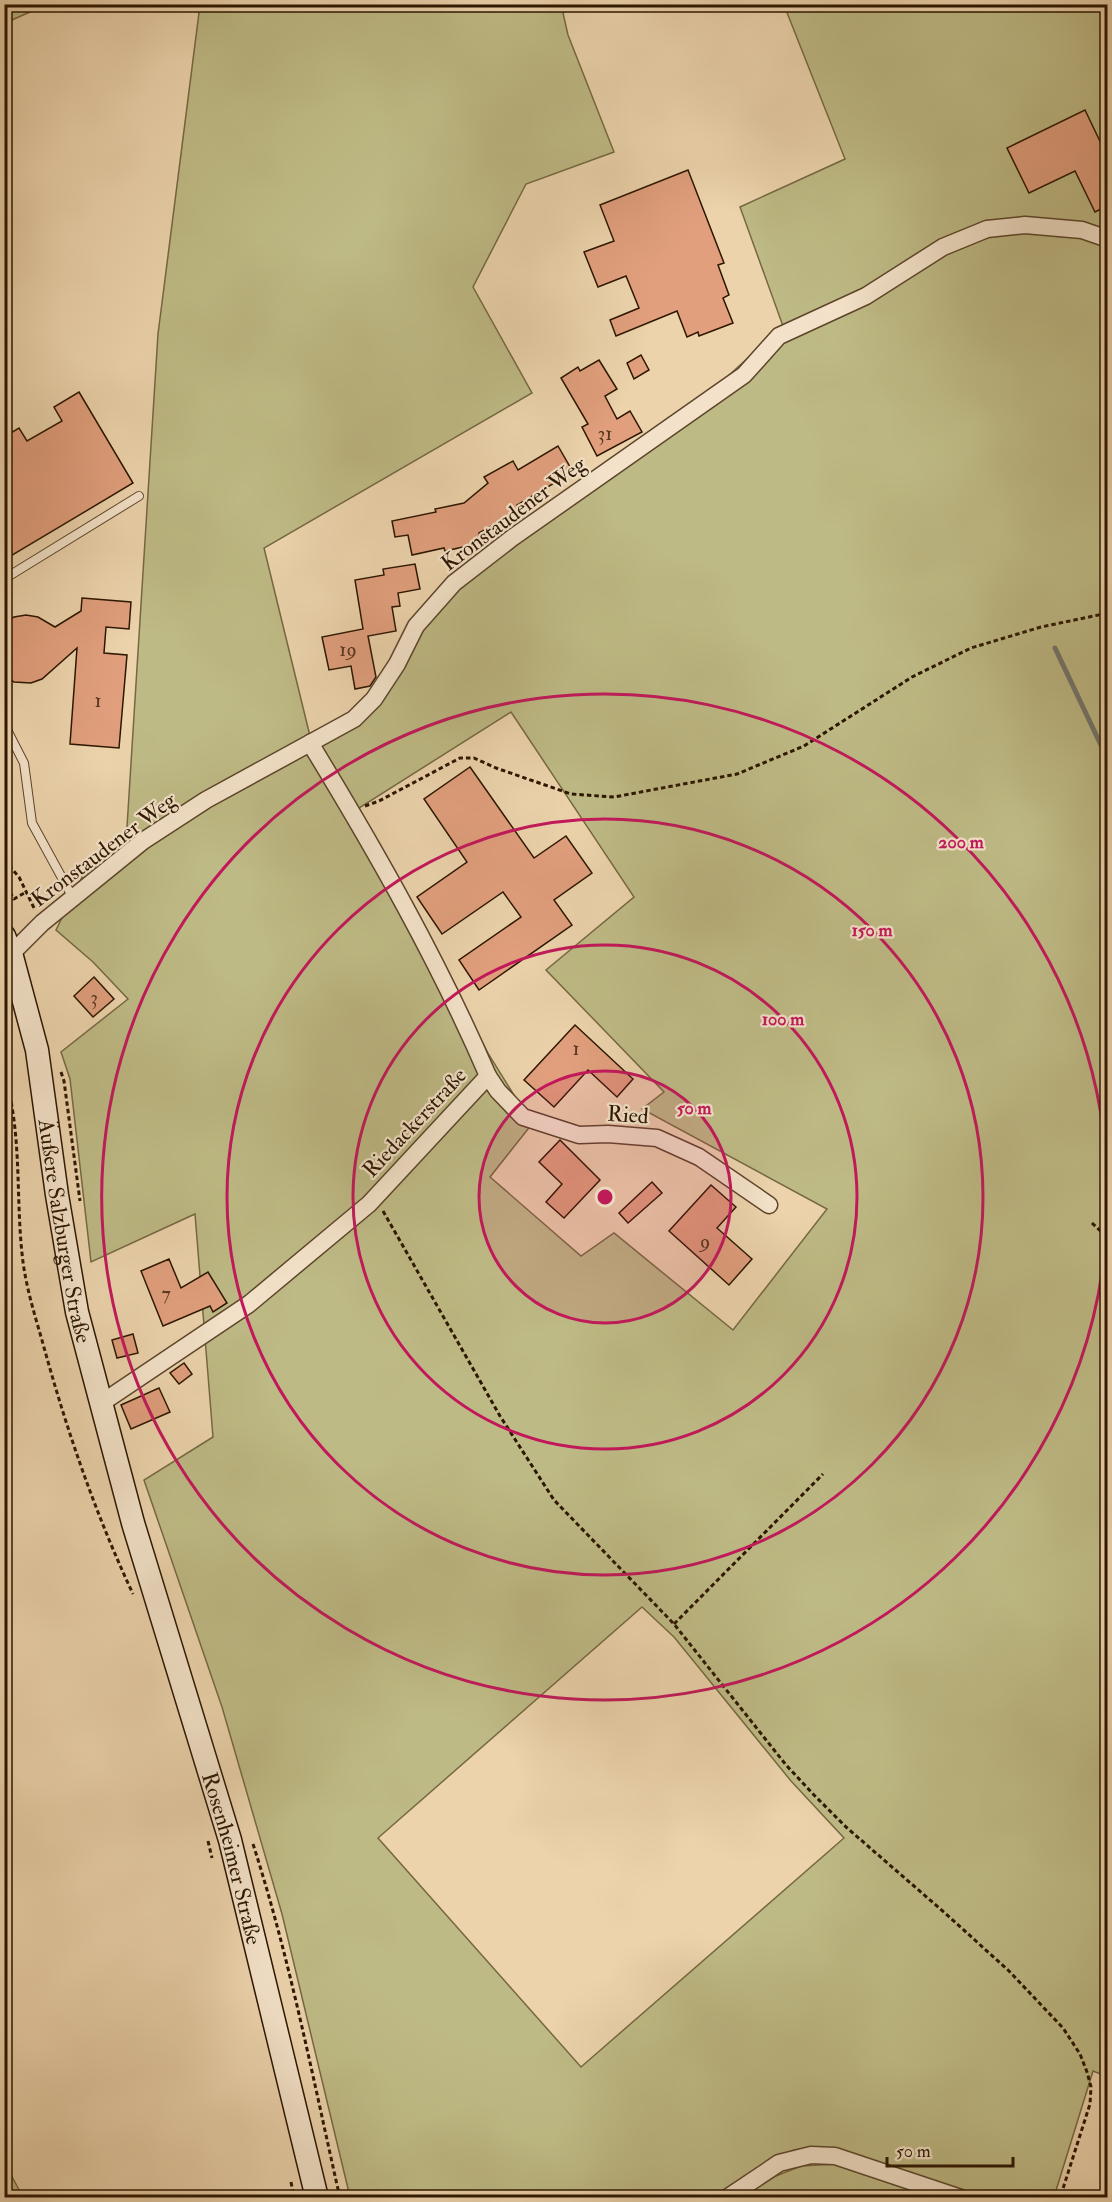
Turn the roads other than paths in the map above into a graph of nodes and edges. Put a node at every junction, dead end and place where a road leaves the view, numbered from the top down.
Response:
1 (1107, 239) edge
2 (139, 496) dead end
3 (4, 579) edge
4 (4, 724) edge
5 (310, 743) junction
6 (73, 898) junction
7 (7, 950) edge
8 (488, 1076) junction
9 (769, 1204) dead end
10 (100, 1404) junction
11 (133, 1523) joint
12 (316, 2198) edge
13 (727, 2198) edge
14 (961, 2198) edge

1 - 5 street, Kronstaudener Weg
2 - 3 lane
4 - 6 lane
5 - 6 street, Kronstaudener Weg
5 - 8 street, Riedackerstraße
6 - 7 street, Kronstaudener Weg
7 - 10 main road, Äußere Salzburger Straße
8 - 9 street, Ried
8 - 10 street, Riedackerstraße
10 - 11 main road, Äußere Salzburger Straße
11 - 12 main road, Rosenheimer Straße
13 - 14 street

